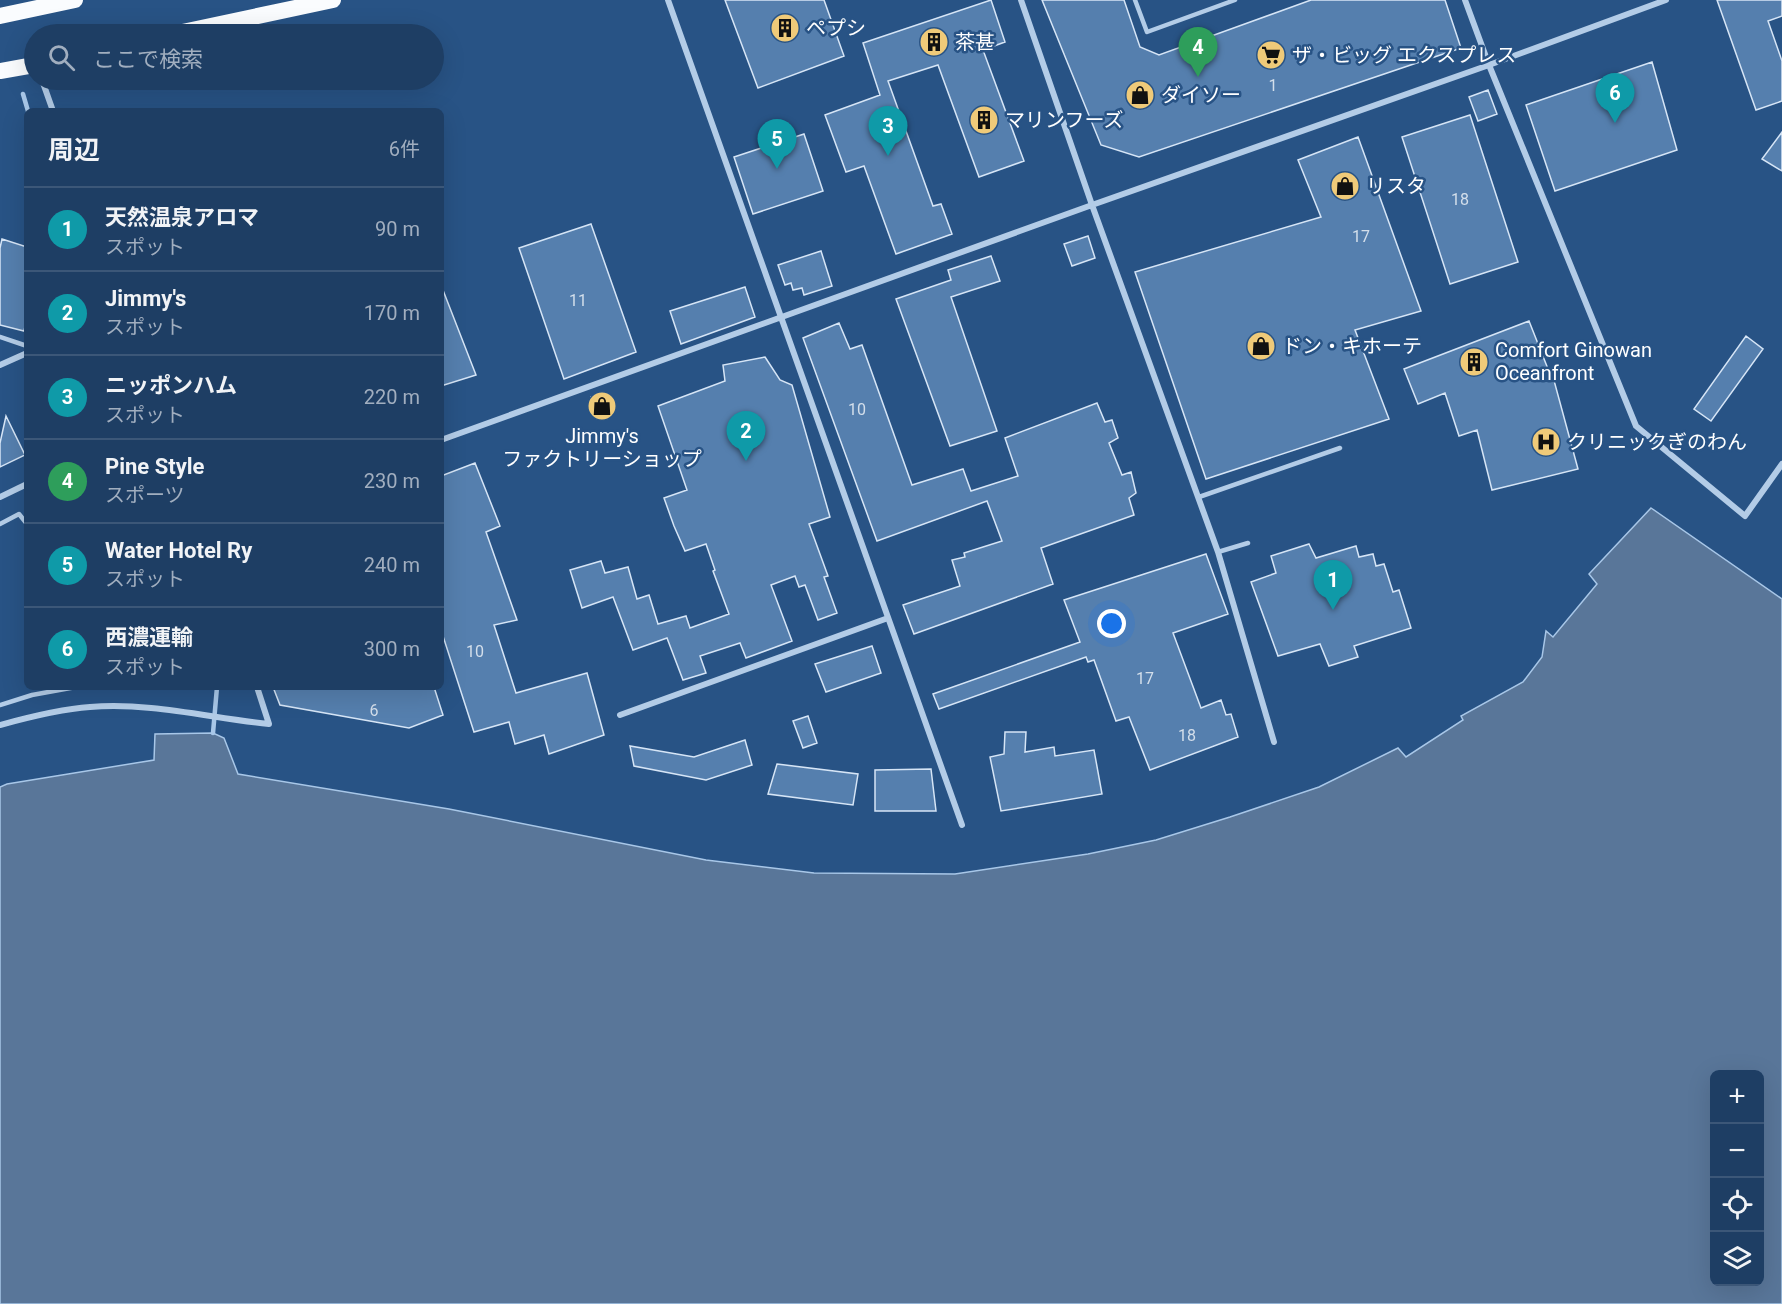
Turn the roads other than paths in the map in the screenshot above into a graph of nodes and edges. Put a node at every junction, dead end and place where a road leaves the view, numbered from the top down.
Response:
1 (75, 0) edge
2 (333, 0) edge
3 (668, 0) edge
4 (1021, 0) edge
5 (1135, 0) edge
6 (1236, 0) edge
7 (1465, 0) edge
8 (1666, 0) edge
9 (0, 16) edge
10 (220, 24) edge
11 (1488, 65) junction
12 (24, 66) edge
13 (0, 71) edge
14 (46, 90) edge
15 (52, 108) edge
16 (1092, 205) junction
17 (781, 317) junction
18 (0, 337) edge
19 (24, 345) edge
20 (24, 354) edge
21 (0, 365) edge
22 (444, 439) edge
23 (1340, 448) dead end
24 (1782, 464) edge
25 (24, 485) edge
26 (0, 497) edge
27 (1199, 497) junction
28 (24, 520) edge
29 (0, 524) edge
30 (1248, 543) dead end
31 (1218, 552) junction
32 (888, 618) junction
33 (60, 690) edge
34 (258, 690) edge
35 (0, 705) edge
36 (620, 715) dead end
37 (0, 725) edge
38 (1274, 742) dead end
39 (962, 825) dead end

1 - 9 highway
2 - 10 highway
3 - 17 street
4 - 16 street
5 - 6 lane
7 - 11 street
8 - 11 street
11 - 16 street
11 - 24 street
12 - 13 highway
14 - 15 street
16 - 17 street
16 - 27 street
17 - 22 street
17 - 32 street
18 - 19 lane
20 - 21 street
23 - 27 lane
25 - 26 street
27 - 31 street
28 - 29 lane
30 - 31 lane
31 - 38 street
32 - 36 street
32 - 39 street
33 - 35 lane
34 - 37 street

